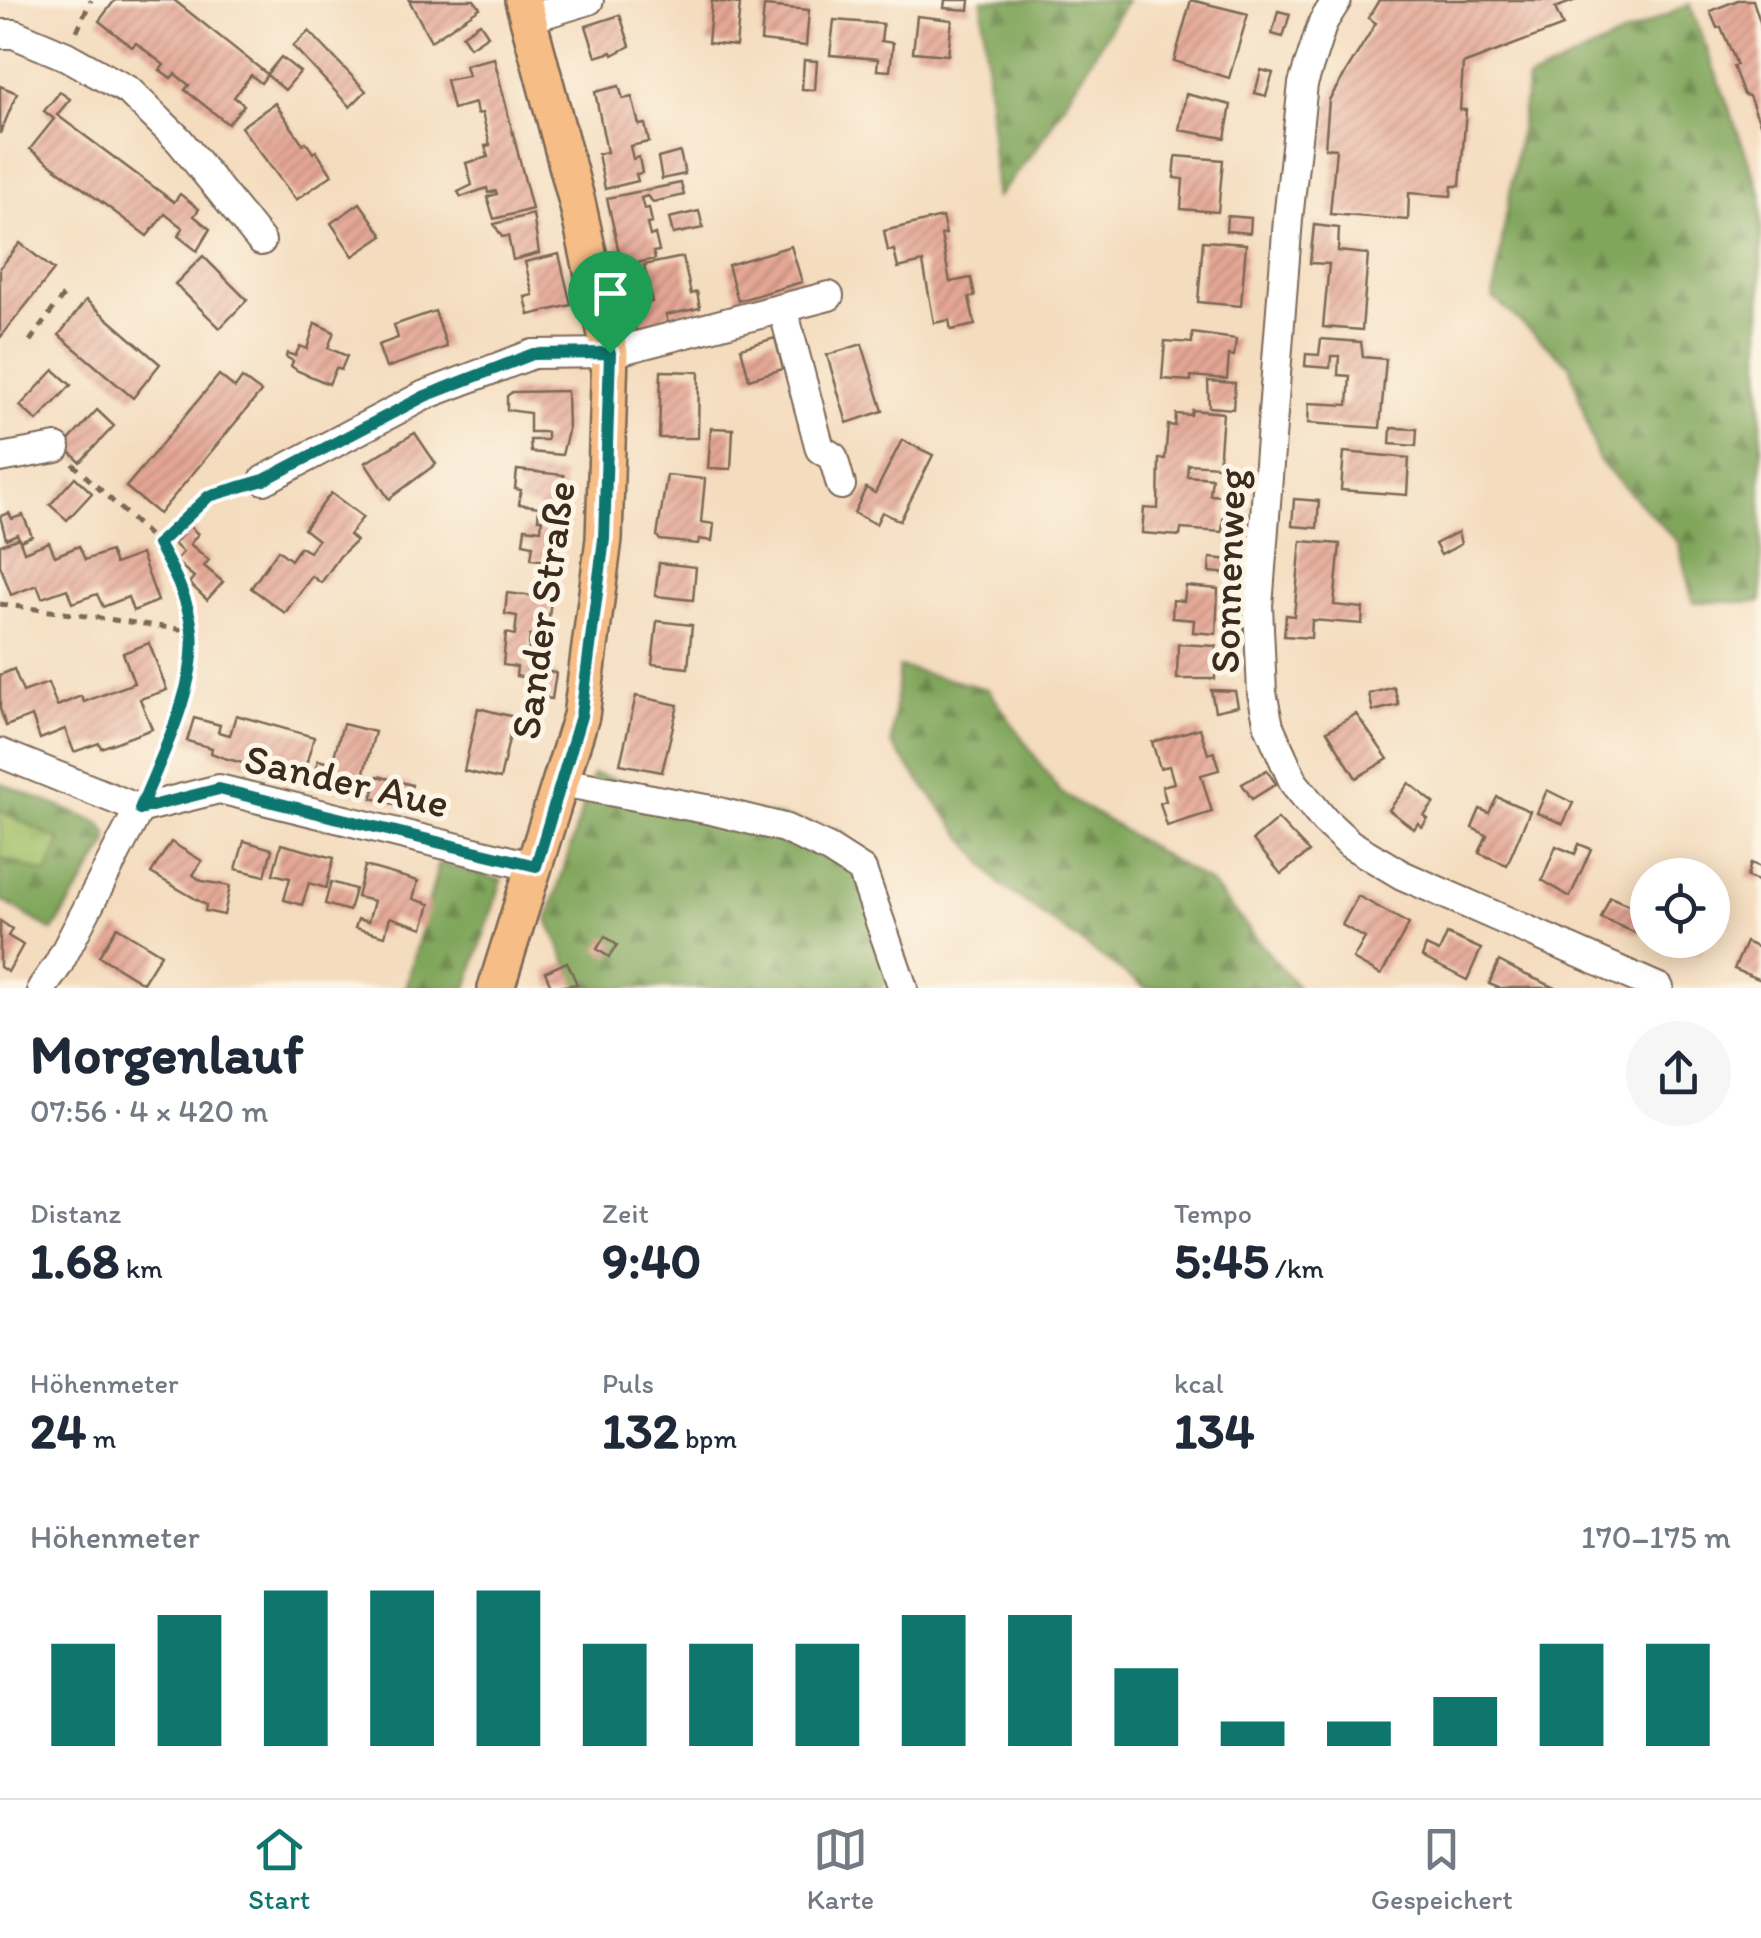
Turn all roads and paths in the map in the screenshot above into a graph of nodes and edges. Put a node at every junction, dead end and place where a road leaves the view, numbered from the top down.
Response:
1 (91, 0) edge
2 (589, 0) edge
3 (1337, 0) edge
4 (526, 9) edge
5 (0, 34) edge
6 (66, 56) junction
7 (261, 241) dead end
8 (65, 293) dead end
9 (829, 296) dead end
10 (783, 308) junction
11 (30, 341) dead end
12 (610, 353) junction
13 (56, 448) joint
14 (0, 458) edge
15 (264, 480) joint
16 (841, 485) dead end
17 (158, 544) junction
18 (0, 604) edge
19 (192, 630) junction
20 (0, 752) edge
21 (561, 782) junction
22 (140, 809) junction
23 (536, 866) junction
24 (42, 988) edge
25 (496, 988) edge
26 (903, 988) edge
27 (1659, 988) edge

1 - 6 path
2 - 4 street
3 - 27 street, Sonnenweg
4 - 12 main road, Sander Straße
5 - 6 street
6 - 7 street
8 - 11 path
9 - 10 street
10 - 12 street
10 - 16 street
12 - 15 street
12 - 21 main road, Sander Straße
13 - 14 street
13 - 17 path
15 - 17 path
17 - 19 path
18 - 19 path
19 - 22 path
20 - 22 street
21 - 23 main road, Sander Straße
21 - 26 street
22 - 23 street, Sander Aue
22 - 24 street
23 - 25 main road, Sander Straße

